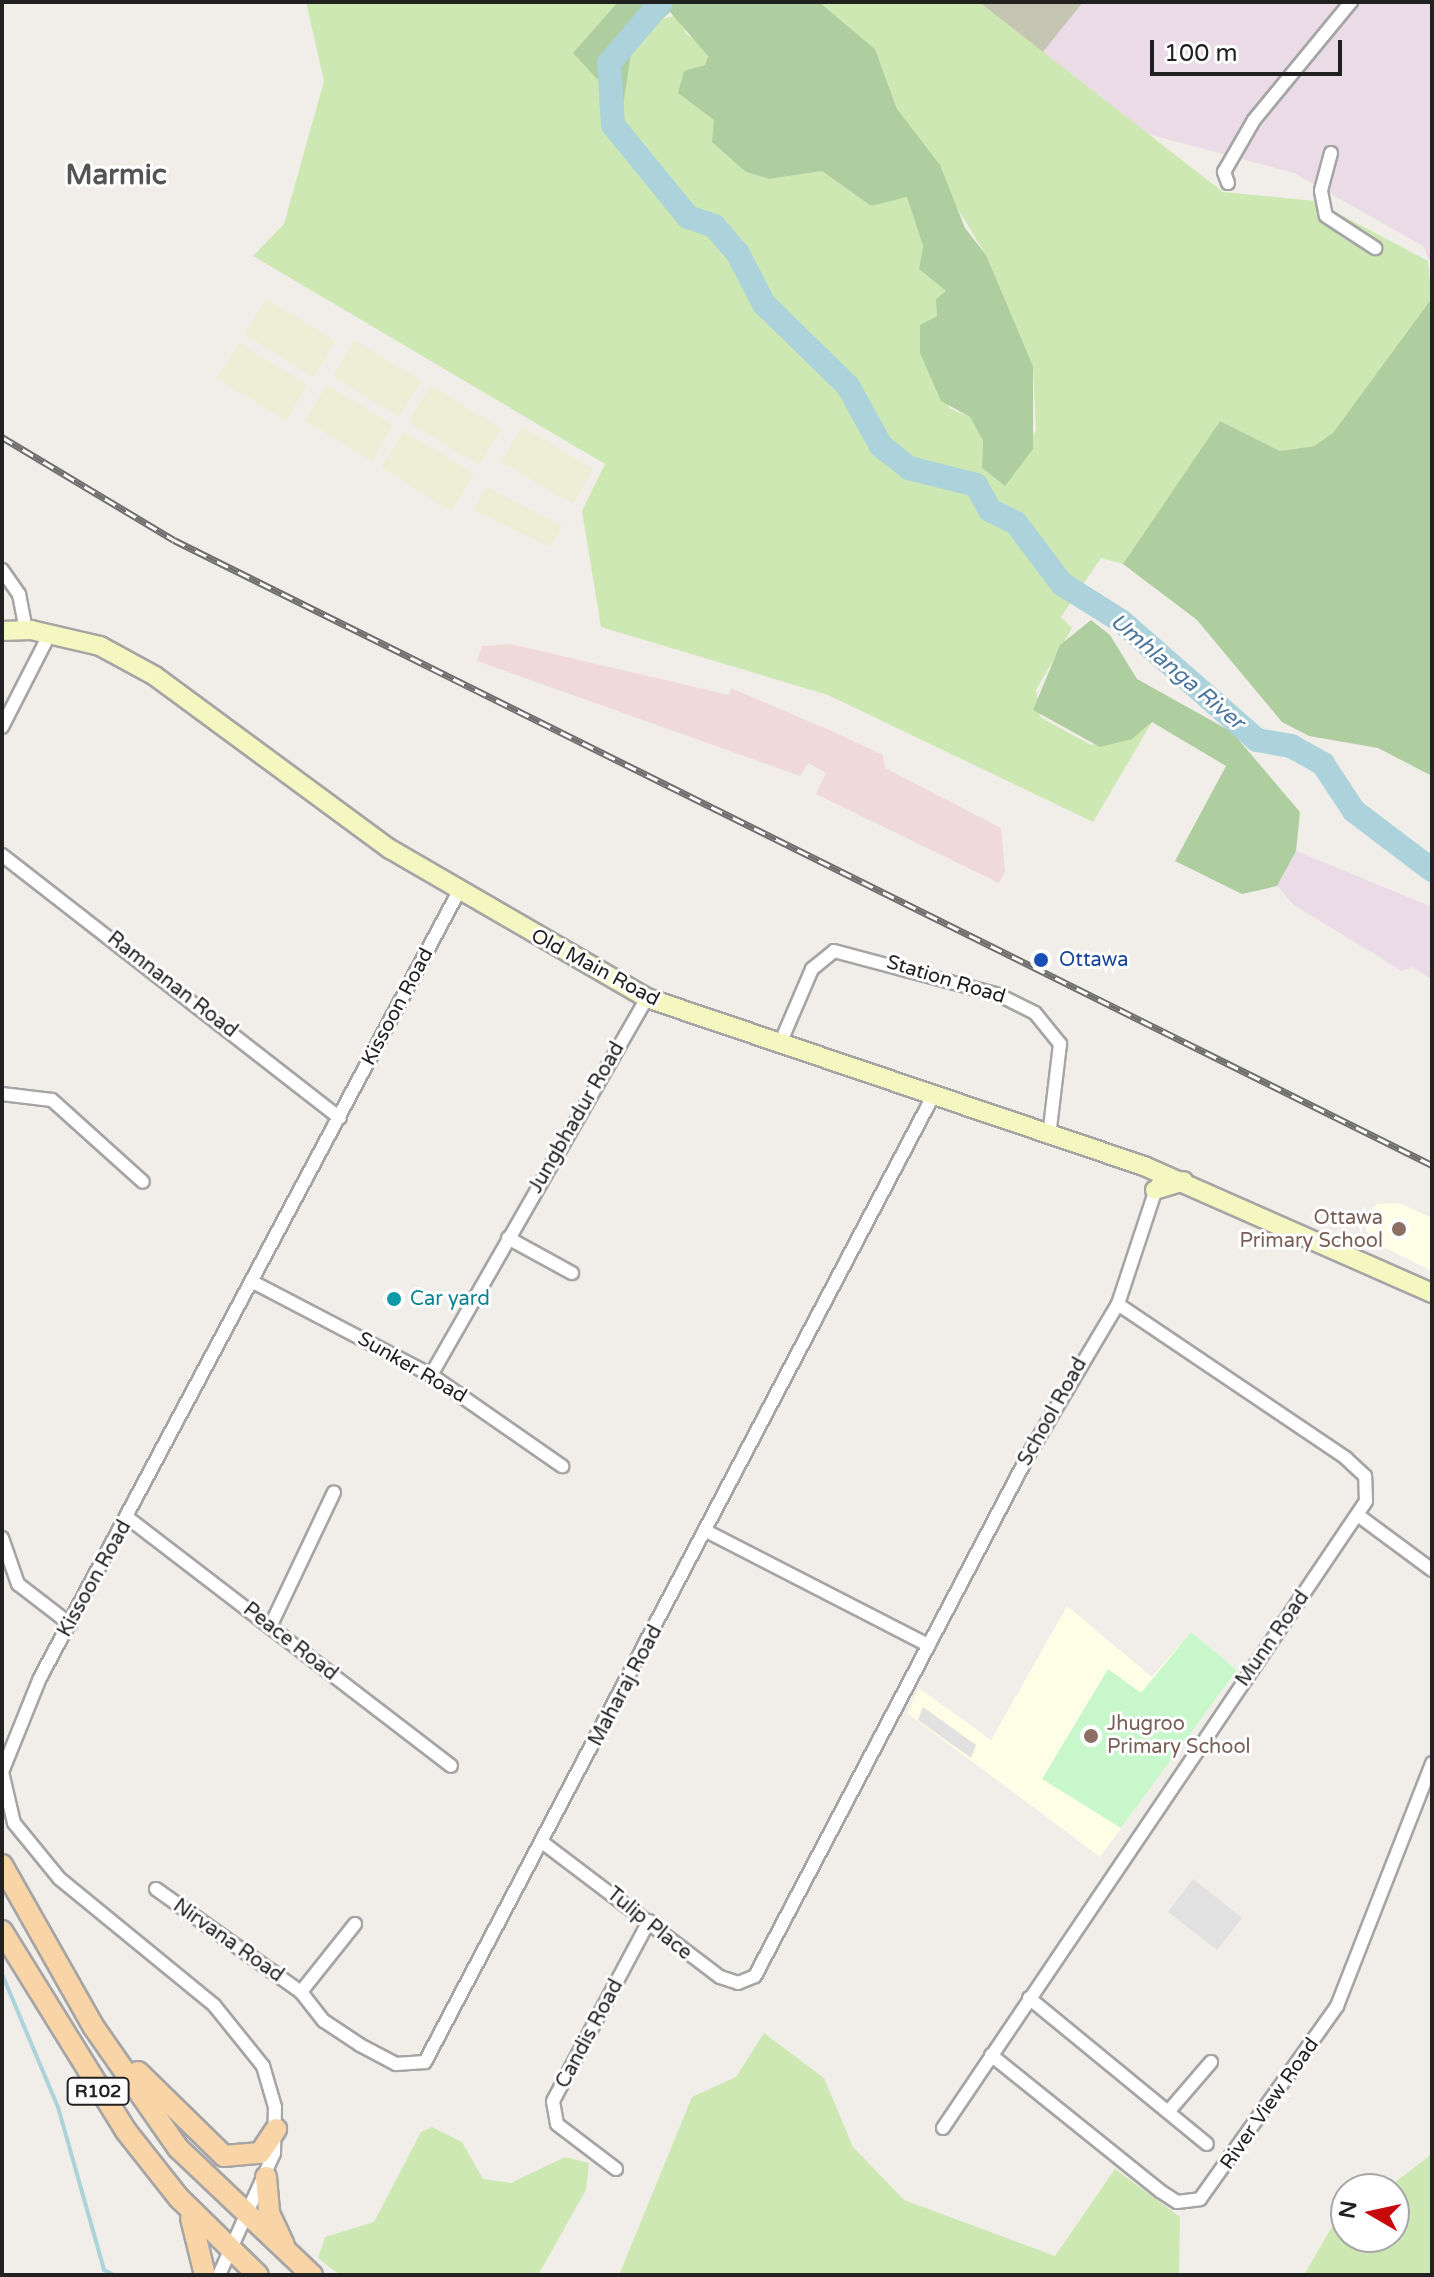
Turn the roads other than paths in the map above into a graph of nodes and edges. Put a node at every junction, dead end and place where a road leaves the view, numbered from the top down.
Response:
1 (1351, 2) edge
2 (1331, 153) dead end
3 (1228, 183) dead end
4 (1375, 248) dead end
5 (2, 570) edge
6 (26, 630) junction
7 (2, 631) edge
8 (50, 633) junction
9 (2, 727) edge
10 (2, 855) edge
11 (458, 893) junction
12 (647, 998) junction
13 (779, 1046) junction
14 (2, 1094) edge
15 (932, 1098) junction
16 (340, 1118) junction
17 (1049, 1136) junction
18 (1158, 1181) junction
19 (143, 1182) dead end
20 (508, 1238) junction
21 (572, 1273) dead end
22 (253, 1282) junction
23 (1432, 1293) edge
24 (1118, 1304) junction
25 (431, 1375) junction
26 (562, 1466) dead end
27 (334, 1492) dead end
28 (1359, 1516) junction
29 (128, 1518) junction
30 (708, 1532) junction
31 (2, 1538) edge
32 (1432, 1570) edge
33 (70, 1624) junction
34 (270, 1627) junction
35 (928, 1645) junction
36 (1432, 1763) edge
37 (451, 1766) dead end
38 (542, 1842) junction
39 (2, 1865) edge
40 (156, 1889) dead end
41 (649, 1921) junction
42 (355, 1924) dead end
43 (2, 1931) edge
44 (759, 1970) joint
45 (301, 1992) junction
46 (1029, 1998) junction
47 (93, 2026) junction
48 (991, 2055) junction
49 (1211, 2062) dead end
50 (1168, 2112) junction
51 (943, 2128) dead end
52 (276, 2129) junction
53 (1207, 2144) dead end
54 (616, 2169) dead end
55 (266, 2177) junction
56 (169, 2186) junction
57 (247, 2218) junction
58 (232, 2250) junction
59 (290, 2254) junction
60 (205, 2275) edge
61 (219, 2275) edge
62 (258, 2275) edge
63 (312, 2275) edge

1 - 3 street
2 - 4 street
5 - 6 street
6 - 7 street, Old Main Road
6 - 8 street, Old Main Road
8 - 9 street
8 - 11 street, Old Main Road
10 - 16 street, Ramnanan Road
11 - 12 street, Old Main Road
11 - 16 street, Kissoon Road
12 - 13 street, Old Main Road
12 - 20 street, Jungbhadur Road
13 - 15 street, Old Main Road
13 - 17 street, Station Road
14 - 19 street
15 - 17 street, Old Main Road
15 - 30 street, Maharaj Road
16 - 22 street, Kissoon Road
17 - 18 street, Old Main Road
18 - 23 street, Old Main Road
18 - 24 street, School Road
20 - 21 street
20 - 25 street, Jungbhadur Road
22 - 25 street, Sunker Road
22 - 29 street, Kissoon Road
24 - 28 street, Munn Road
24 - 35 street, School Road
25 - 26 street, Sunker Road
27 - 34 street
28 - 32 street
28 - 46 street, Munn Road
29 - 33 street, Kissoon Road
29 - 34 street, Peace Road
30 - 35 street
30 - 38 street, Maharaj Road
31 - 33 street
33 - 52 street, Kissoon Road
34 - 37 street, Peace Road
35 - 44 street, School Road
36 - 48 street, River View Road
38 - 41 street, Tulip Place
38 - 45 street, Maharaj Road
39 - 47 main road, R102
40 - 45 street, Nirvana Road
41 - 44 street, Tulip Place
41 - 54 street, Candis Road
42 - 45 street
43 - 56 main road, R102
46 - 48 street, Munn Road
46 - 50 street
47 - 52 main road
47 - 57 main road, R102
48 - 51 street, Munn Road
49 - 50 street
50 - 53 street
52 - 55 street, Kissoon Road
55 - 57 street, Kissoon Road
55 - 59 main road
56 - 58 main road, R102
56 - 60 main road
57 - 58 street, Kissoon Road
57 - 59 main road, R102
58 - 61 street, Kissoon Road
58 - 62 main road, R102
59 - 63 main road, R102

